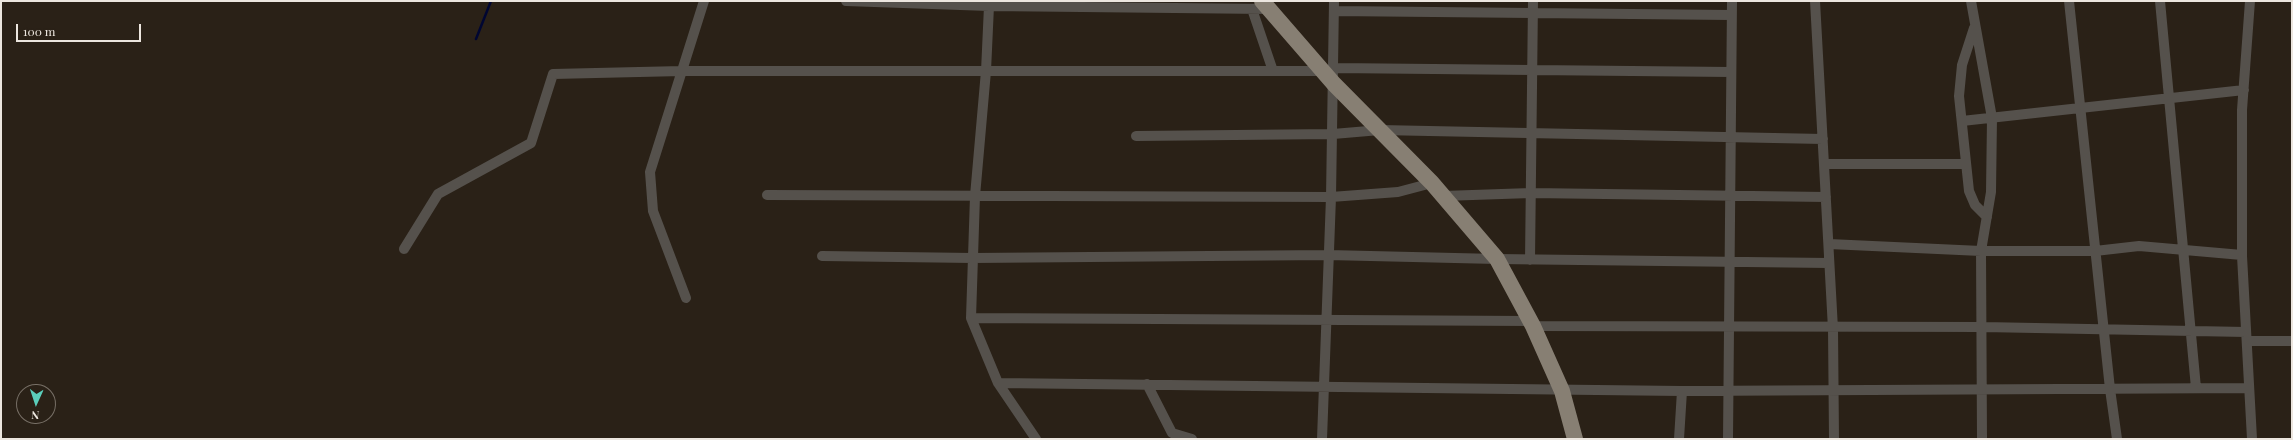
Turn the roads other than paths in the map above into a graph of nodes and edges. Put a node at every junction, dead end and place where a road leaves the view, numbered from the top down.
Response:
1 (704, 1) edge
2 (846, 1) edge
3 (1533, 1) edge
4 (1732, 1) edge
5 (1815, 1) edge
6 (1971, 1) edge
7 (2069, 1) edge
8 (2160, 1) edge
9 (2250, 1) edge
10 (989, 6) junction
11 (1261, 6) edge
12 (1334, 6) edge
13 (1533, 13) junction
14 (1732, 15) junction
15 (1975, 25) junction
16 (1532, 70) junction
17 (986, 71) junction
18 (1273, 71) junction
19 (682, 72) junction
20 (1731, 72) junction
21 (1330, 74) junction
22 (2244, 90) junction
23 (2169, 98) junction
24 (2080, 109) junction
25 (1992, 118) junction
26 (1962, 121) junction
27 (1380, 130) junction
28 (1531, 133) junction
29 (1333, 134) junction
30 (1136, 136) dead end
31 (1730, 137) junction
32 (1823, 139) junction
33 (1824, 164) junction
34 (1966, 164) junction
35 (1432, 183) junction
36 (1531, 193) junction
37 (767, 195) dead end
38 (975, 196) junction
39 (1443, 196) junction
40 (1729, 196) junction
41 (1332, 197) junction
42 (1826, 197) junction
43 (1987, 217) junction
44 (1829, 244) junction
45 (404, 249) dead end
46 (2183, 250) junction
47 (1981, 251) junction
48 (2095, 251) junction
49 (1328, 255) junction
50 (2242, 255) junction
51 (822, 256) dead end
52 (973, 258) junction
53 (1497, 259) junction
54 (1530, 260) junction
55 (1729, 262) junction
56 (1830, 263) junction
57 (686, 298) dead end
58 (972, 318) junction
59 (1325, 320) junction
60 (1531, 323) junction
61 (1728, 328) junction
62 (1983, 328) junction
63 (1833, 329) junction
64 (2104, 331) junction
65 (2190, 331) junction
66 (2247, 336) junction
67 (2292, 341) edge
68 (998, 383) junction
69 (1147, 384) junction
70 (1324, 385) junction
71 (2196, 388) junction
72 (2249, 388) junction
73 (2110, 389) junction
74 (1834, 390) junction
75 (1983, 390) junction
76 (1562, 391) junction
77 (1682, 391) junction
78 (1728, 391) junction
79 (1036, 439) edge
80 (1192, 439) edge
81 (1322, 439) edge
82 (1576, 439) edge
83 (1679, 439) edge
84 (1728, 439) edge
85 (1834, 439) edge
86 (1982, 439) edge
87 (2117, 439) edge
88 (2252, 439) edge

1 - 19 street
2 - 10 street
3 - 13 street
4 - 14 street
5 - 32 street
6 - 15 street
7 - 24 street
8 - 23 street
9 - 22 street
10 - 11 street
10 - 17 street
11 - 18 street
11 - 21 main road
12 - 13 street
12 - 21 street
13 - 14 street
13 - 16 street
14 - 20 street
15 - 25 street
15 - 26 street
16 - 20 street
16 - 21 street
16 - 28 street
17 - 18 street
17 - 19 street
17 - 38 street
18 - 21 street
19 - 45 street
19 - 57 street
20 - 31 street
21 - 27 main road
21 - 29 street
22 - 23 street
22 - 50 street
23 - 24 street
23 - 46 street
24 - 25 street
24 - 48 street
25 - 26 street
25 - 43 street
26 - 34 street
27 - 28 street
27 - 29 street
27 - 35 main road
28 - 31 street
28 - 36 street
29 - 30 street
29 - 41 street
31 - 32 street
31 - 40 street
32 - 33 street
33 - 34 street
33 - 42 street
34 - 43 street
35 - 39 main road
35 - 41 street
36 - 39 street
36 - 40 street
36 - 54 street
37 - 38 street
38 - 41 street
38 - 52 street
39 - 53 main road
40 - 42 street
40 - 55 street
41 - 49 street
42 - 44 street
43 - 47 street
44 - 47 street
44 - 56 street
46 - 48 street
46 - 50 street
46 - 65 street
47 - 48 street
47 - 62 street
48 - 64 street
49 - 52 street
49 - 53 street
49 - 59 street
50 - 66 street
51 - 52 street
52 - 58 street
53 - 54 street
53 - 60 main road
54 - 55 street
55 - 56 street
55 - 61 street
56 - 63 street
58 - 59 street
58 - 68 street
59 - 60 street
59 - 70 street
60 - 61 street
60 - 76 main road
61 - 63 street
61 - 78 street
62 - 63 street
62 - 64 street
62 - 75 street
63 - 74 street
64 - 65 street
64 - 73 street
65 - 66 street
65 - 71 street
66 - 67 street
66 - 72 street
68 - 69 street
68 - 79 street
69 - 70 street
69 - 80 street
70 - 76 street
70 - 81 street
71 - 72 street
71 - 73 street
72 - 88 street
73 - 75 street
73 - 87 street
74 - 75 street
74 - 78 street
74 - 85 street
75 - 86 street
76 - 77 street
76 - 82 main road
77 - 78 street
77 - 83 street
78 - 84 street

